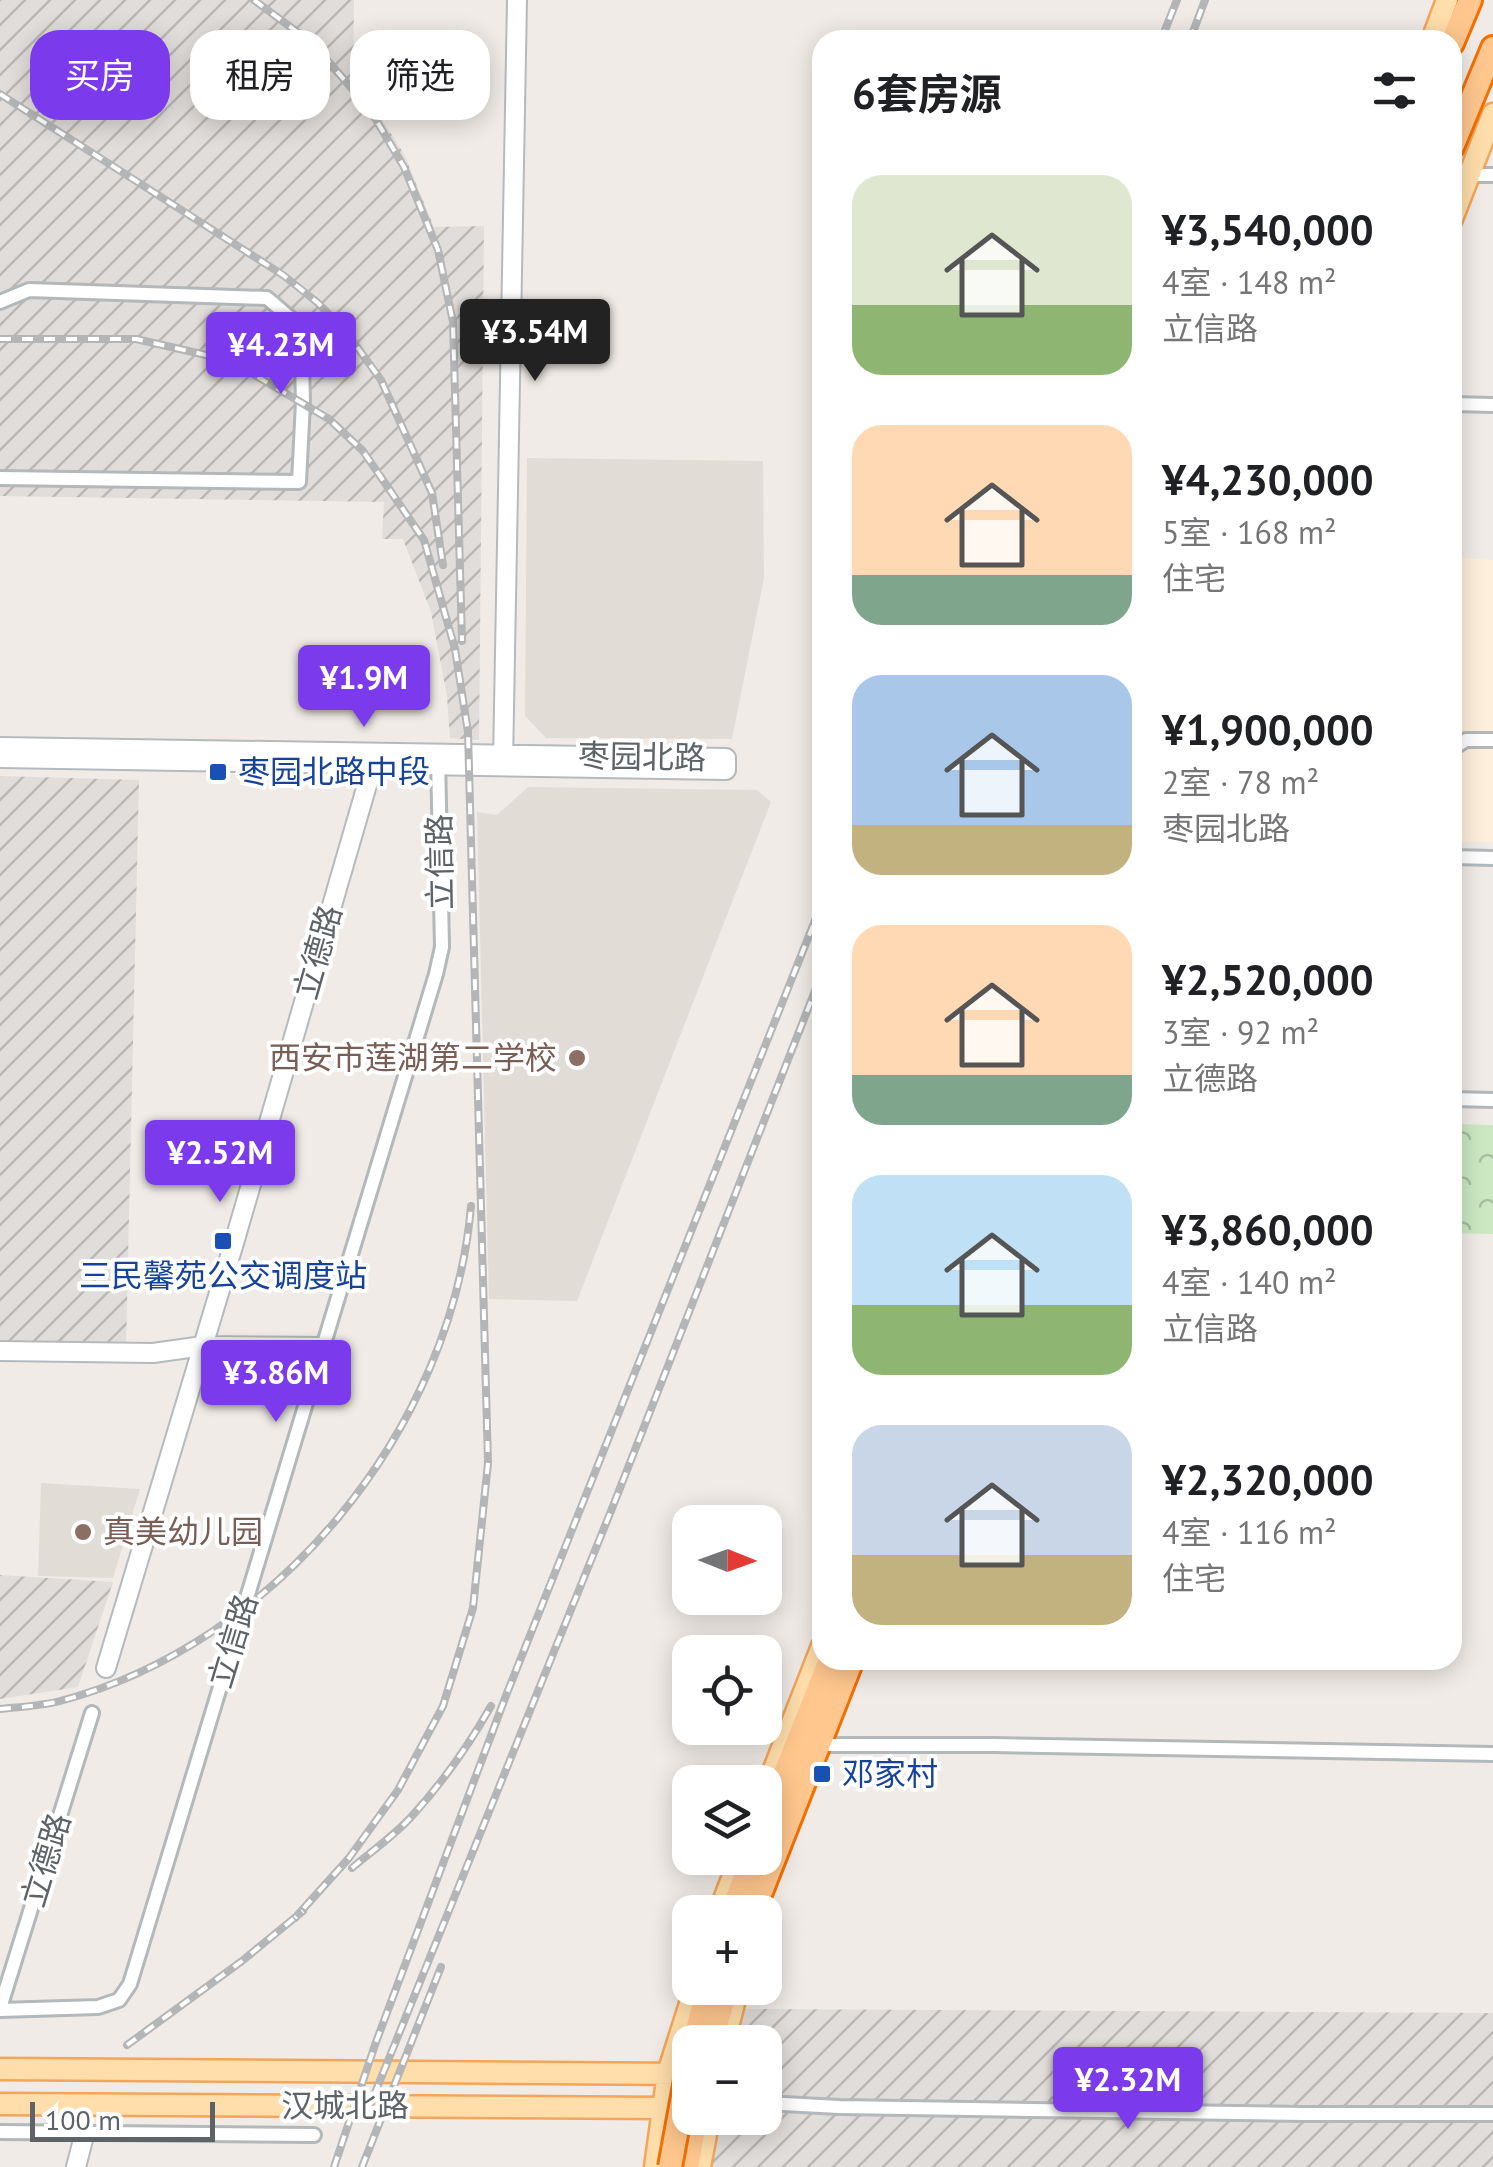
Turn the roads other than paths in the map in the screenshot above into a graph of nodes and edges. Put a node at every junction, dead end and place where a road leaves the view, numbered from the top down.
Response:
1 (517, 0) edge
2 (1447, 0) edge
3 (1470, 0) edge
4 (1436, 30) edge
5 (1457, 30) edge
6 (1493, 48) edge
7 (1493, 114) edge
8 (1462, 125) edge
9 (1470, 175) junction
10 (1493, 175) edge
11 (1462, 195) edge
12 (0, 302) edge
13 (1462, 404) edge
14 (1493, 405) edge
15 (0, 478) edge
16 (1493, 740) edge
17 (1462, 743) edge
18 (0, 748) edge
19 (0, 758) edge
20 (374, 759) junction
21 (438, 761) junction
22 (504, 761) junction
23 (1462, 857) edge
24 (1493, 858) edge
25 (1462, 1099) edge
26 (1493, 1100) edge
27 (203, 1346) junction
28 (322, 1347) junction
29 (0, 1351) edge
30 (106, 1668) dead end
31 (813, 1670) edge
32 (826, 1670) edge
33 (848, 1670) edge
34 (858, 1670) edge
35 (92, 1712) dead end
36 (828, 1745) junction
37 (1493, 1754) edge
38 (776, 1765) edge
39 (782, 1781) edge
40 (760, 1895) edge
41 (770, 1895) edge
42 (690, 2005) edge
43 (0, 2009) edge
44 (0, 2069) edge
45 (668, 2074) junction
46 (672, 2074) edge
47 (0, 2104) edge
48 (782, 2105) edge
49 (672, 2107) edge
50 (663, 2108) junction
51 (1493, 2114) edge
52 (0, 2132) edge
53 (85, 2132) junction
54 (314, 2135) dead end
55 (676, 2135) edge
56 (693, 2135) edge
57 (706, 2135) edge
58 (76, 2167) edge
59 (655, 2167) edge
60 (670, 2167) edge
61 (687, 2167) edge
62 (700, 2167) edge

1 - 22 street
2 - 4 main road
3 - 5 highway
6 - 8 highway
7 - 9 main road
9 - 10 street
9 - 11 main road
12 - 15 street
13 - 14 street
16 - 17 street
18 - 20 street, 枣园北路
19 - 20 street, 枣园北路
20 - 21 street, 枣园北路
20 - 27 street, 立德路
21 - 22 street, 枣园北路
21 - 28 street, 立信路
22 - 22 street, 枣园北路
23 - 24 street
25 - 26 street
27 - 28 street
27 - 29 street
27 - 30 street, 立德路
28 - 43 street, 立信路
31 - 38 main road
32 - 39 highway
33 - 40 highway
34 - 36 main road
35 - 43 street, 立德路
36 - 37 street
36 - 41 main road
42 - 45 main road
44 - 45 main road, 汉城北路
45 - 46 main road, 汉城北路
45 - 50 main road
47 - 50 main road, 汉城北路
48 - 51 street
49 - 50 main road, 汉城北路
50 - 59 main road
52 - 53 street
53 - 54 street
53 - 58 street
55 - 60 highway, bridge
56 - 61 highway
57 - 62 main road

